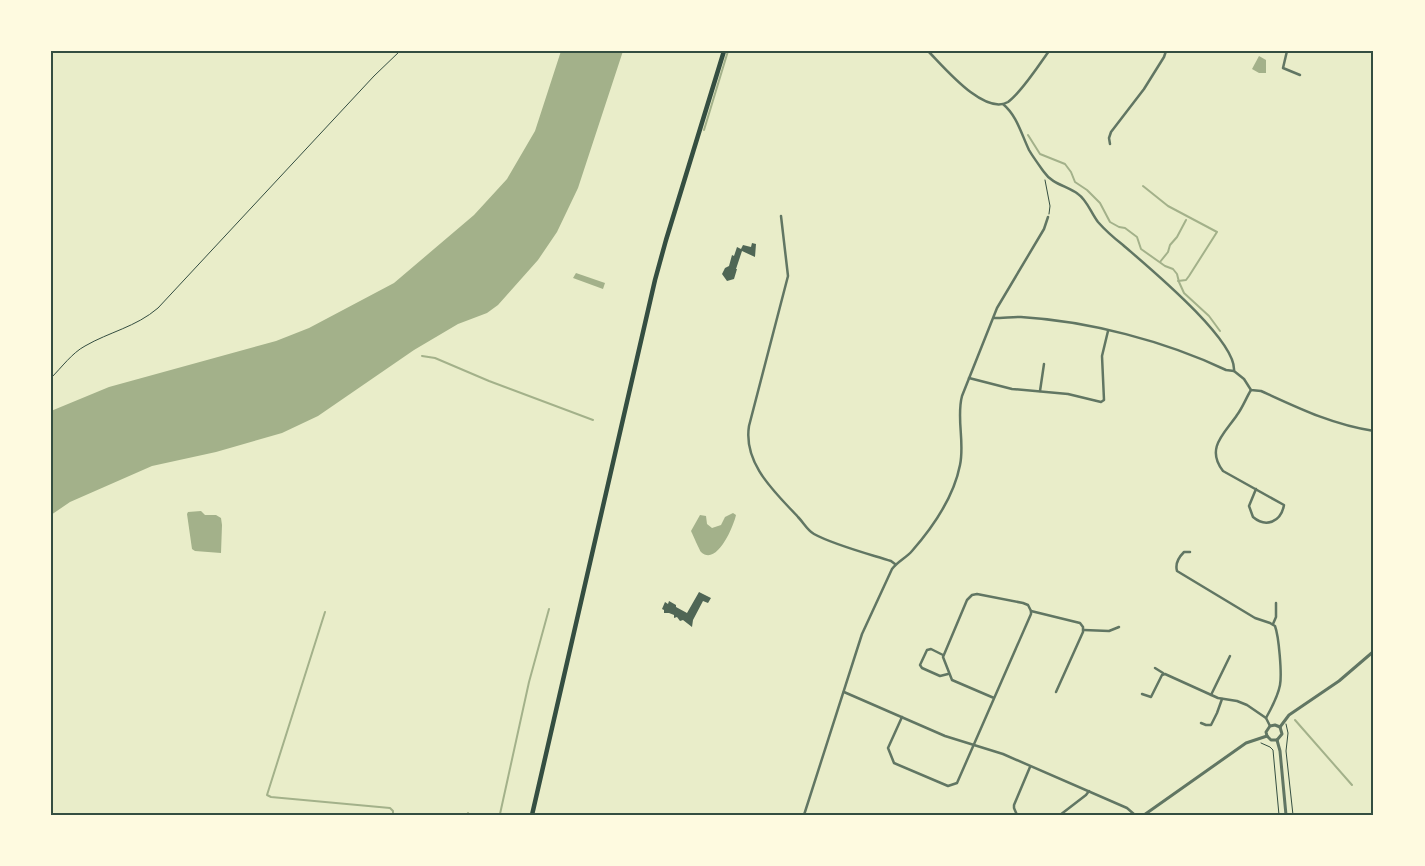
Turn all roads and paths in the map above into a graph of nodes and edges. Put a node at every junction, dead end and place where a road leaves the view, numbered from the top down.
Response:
1 (400, 51) edge
2 (724, 51) edge
3 (928, 51) edge
4 (1049, 51) edge
5 (1166, 51) edge
6 (1287, 51) edge
7 (1300, 75) dead end
8 (1003, 104) junction
9 (1110, 144) dead end
10 (1044, 173) junction
11 (781, 216) dead end
12 (1048, 217) joint
13 (994, 318) junction
14 (1108, 331) junction
15 (1044, 364) dead end
16 (1234, 371) junction
17 (51, 378) edge
18 (969, 378) junction
19 (1250, 390) junction
20 (1040, 392) junction
21 (1374, 431) edge
22 (1256, 489) junction
23 (1190, 552) dead end
24 (895, 564) junction
25 (1276, 603) dead end
26 (1031, 612) junction
27 (1272, 624) junction
28 (1119, 627) dead end
29 (1084, 630) junction
30 (1374, 652) edge
31 (943, 655) junction
32 (1230, 656) dead end
33 (1155, 668) dead end
34 (1163, 673) junction
35 (949, 674) junction
36 (844, 692) junction
37 (1056, 692) dead end
38 (1142, 694) dead end
39 (1211, 695) junction
40 (994, 698) junction
41 (1222, 699) junction
42 (902, 717) junction
43 (1266, 718) junction
44 (1283, 721) junction
45 (1201, 723) dead end
46 (1270, 726) junction
47 (1280, 727) junction
48 (1267, 736) junction
49 (1259, 738) junction
50 (1278, 740) junction
51 (973, 745) junction
52 (1030, 767) junction
53 (1089, 792) junction
54 (532, 815) edge
55 (804, 815) edge
56 (1017, 815) edge
57 (1060, 815) edge
58 (1135, 815) edge
59 (1144, 815) edge
60 (1279, 815) edge
61 (1286, 815) edge
62 (1293, 815) edge

1 - 17 path
2 - 54 main road
3 - 8 street
4 - 8 street
5 - 9 street
6 - 7 street
8 - 10 street
10 - 12 path
10 - 16 street
11 - 24 street
12 - 13 street
13 - 14 street
13 - 18 street
14 - 16 street
14 - 20 street
15 - 20 street
16 - 19 street
18 - 20 street
18 - 24 street
19 - 21 street
19 - 22 street
22 - 22 street
23 - 27 street
24 - 36 street
25 - 27 street
26 - 29 street
26 - 31 street
26 - 40 street
27 - 43 street
28 - 29 street
29 - 37 street
30 - 44 street
31 - 35 street
31 - 35 street
32 - 39 street
33 - 34 street
34 - 38 street
34 - 39 street
35 - 40 street
36 - 42 street
36 - 55 street
39 - 41 street
40 - 51 street
41 - 43 street
41 - 45 street
42 - 51 street
42 - 51 street
43 - 46 street
44 - 47 street
44 - 62 path
46 - 47 street
46 - 48 street
47 - 50 street
48 - 49 street
48 - 50 street
49 - 59 street
49 - 60 path
50 - 61 street
51 - 52 street
52 - 53 street
52 - 56 street
53 - 57 street
53 - 58 street

